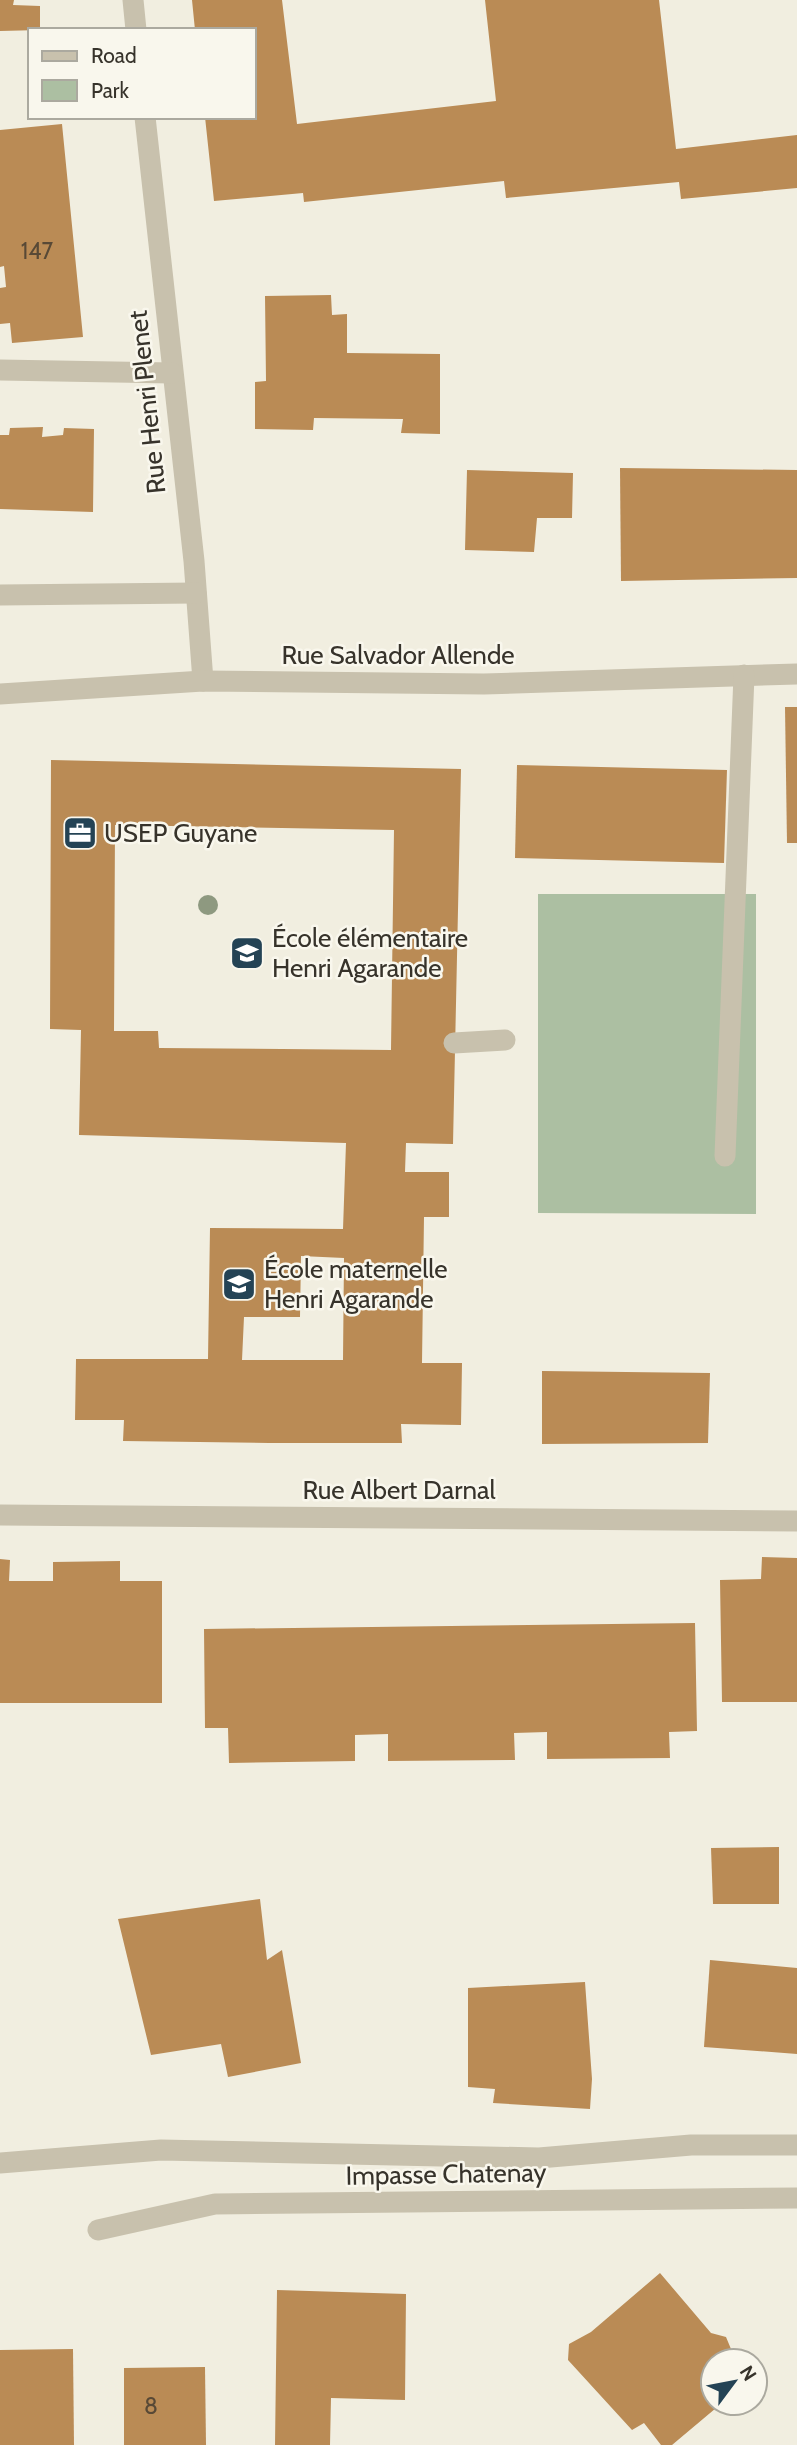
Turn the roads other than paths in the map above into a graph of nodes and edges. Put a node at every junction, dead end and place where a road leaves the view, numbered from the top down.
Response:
1 (133, 0) edge
2 (136, 28) edge
3 (145, 119) edge
4 (0, 370) edge
5 (172, 373) junction
6 (196, 593) junction
7 (0, 595) edge
8 (797, 674) edge
9 (744, 675) junction
10 (203, 681) junction
11 (0, 694) edge
12 (505, 1040) dead end
13 (454, 1043) dead end
14 (725, 1156) dead end
15 (0, 1515) edge
16 (797, 1521) edge
17 (797, 2145) edge
18 (0, 2163) edge
19 (797, 2198) edge
20 (98, 2230) dead end

1 - 2 street
3 - 5 street, Rue Henri Plenet
4 - 5 street
5 - 6 street, Rue Henri Plenet
6 - 7 street
6 - 10 street, Rue Henri Plenet
8 - 9 street, Rue Salvador Allende
9 - 10 street, Rue Salvador Allende
9 - 14 street
10 - 11 street, Rue Salvador Allende
12 - 13 street
15 - 16 street, Rue Albert Darnal
17 - 18 street
19 - 20 street, Impasse Chatenay

